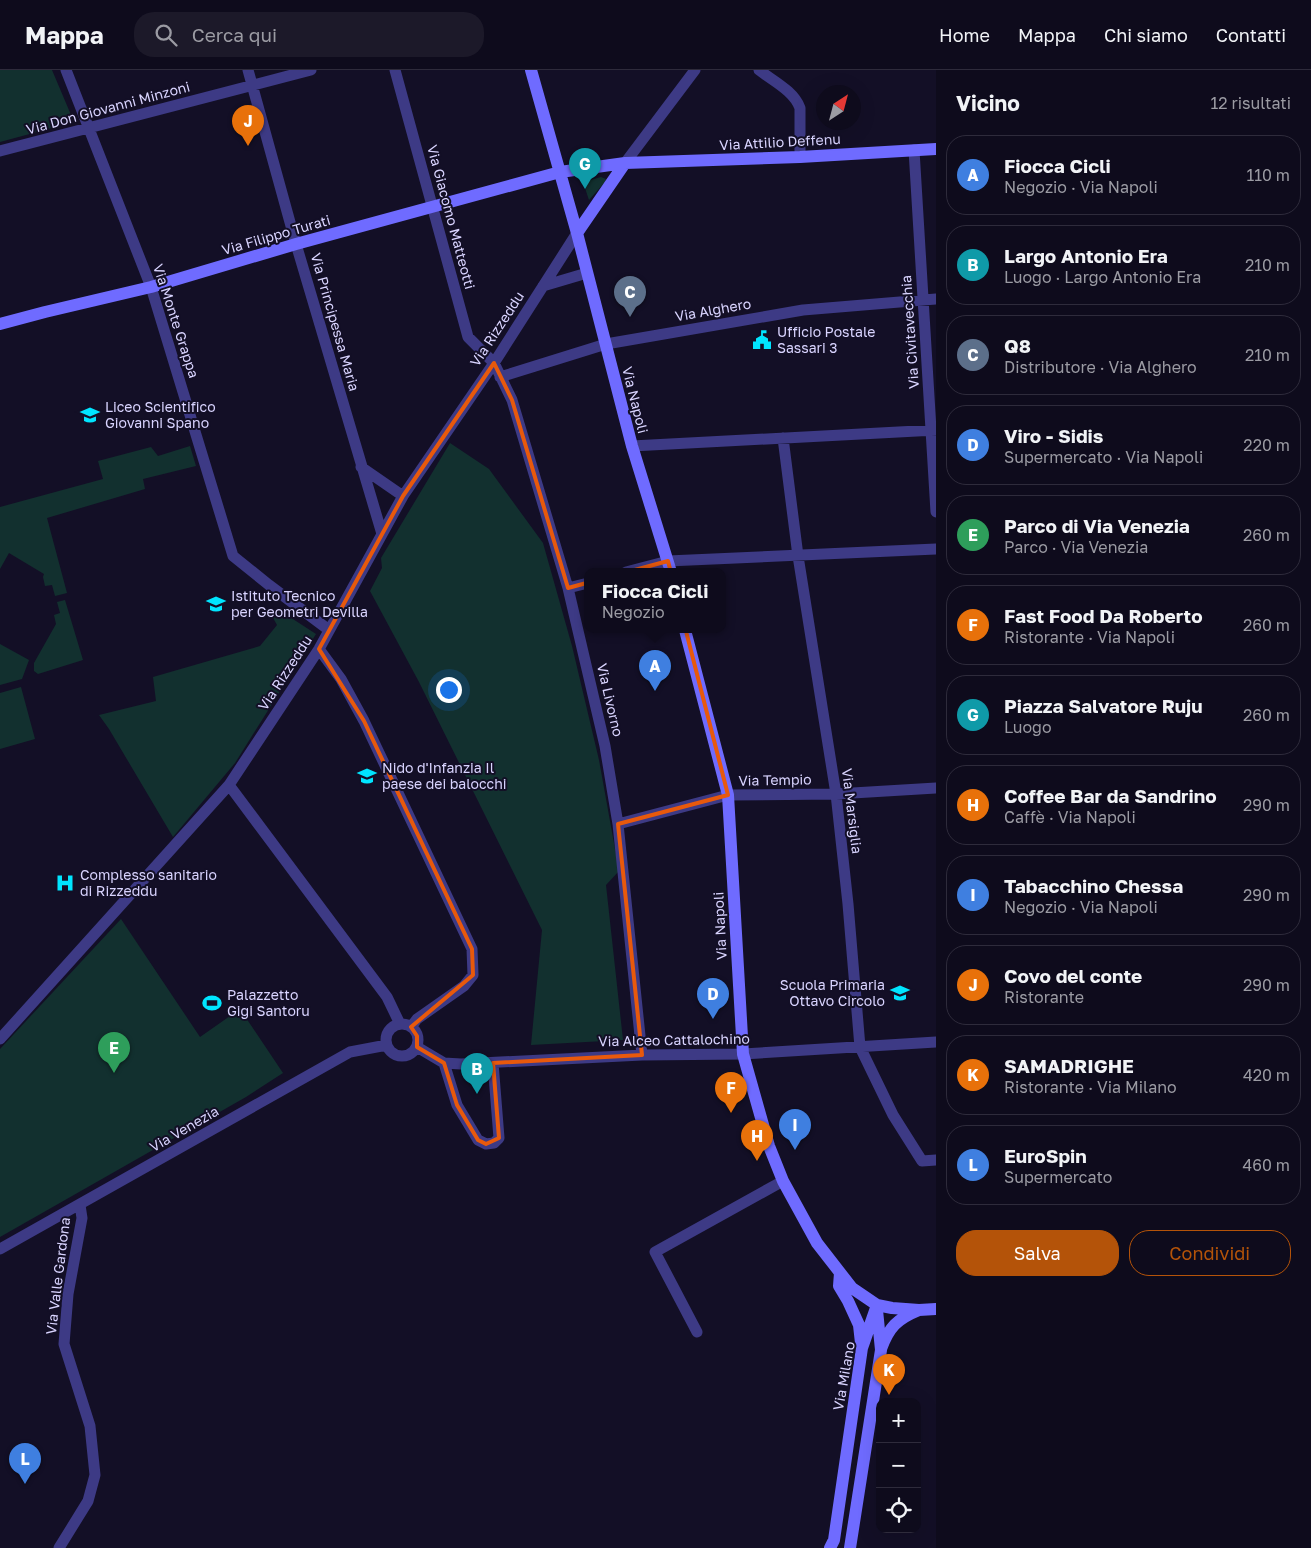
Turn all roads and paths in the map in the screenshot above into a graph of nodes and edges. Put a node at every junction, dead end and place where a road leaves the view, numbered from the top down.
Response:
1 (66, 70) edge
2 (248, 70) edge
3 (311, 70) edge
4 (395, 70) edge
5 (531, 70) edge
6 (695, 70) edge
7 (759, 70) edge
8 (253, 86) junction
9 (89, 128) junction
10 (936, 149) edge
11 (914, 150) junction
12 (0, 152) edge
13 (800, 157) junction
14 (625, 164) junction
15 (560, 172) junction
16 (433, 206) junction
17 (576, 233) junction
18 (296, 244) junction
19 (587, 273) junction
20 (543, 286) junction
21 (151, 287) junction
22 (936, 299) edge
23 (923, 300) junction
24 (0, 324) edge
25 (606, 344) junction
26 (494, 363) junction
27 (500, 377) junction
28 (934, 430) edge
29 (783, 438) junction
30 (632, 446) junction
31 (361, 467) junction
32 (403, 496) junction
33 (936, 512) edge
34 (382, 534) junction
35 (936, 549) edge
36 (798, 556) junction
37 (669, 567) edge
38 (584, 584) edge
39 (568, 588) junction
40 (329, 630) junction
41 (686, 633) edge
42 (320, 649) junction
43 (229, 785) junction
44 (936, 788) edge
45 (836, 794) junction
46 (728, 795) junction
47 (618, 824) junction
48 (406, 1026) junction
49 (0, 1039) edge
50 (936, 1042) edge
51 (387, 1045) junction
52 (417, 1047) junction
53 (860, 1047) junction
54 (743, 1054) junction
55 (642, 1055) junction
56 (444, 1063) junction
57 (492, 1063) junction
58 (936, 1160) edge
59 (783, 1180) junction
60 (80, 1205) junction
61 (0, 1249) edge
62 (840, 1273) junction
63 (877, 1305) junction
64 (919, 1310) junction
65 (936, 1310) edge
66 (697, 1332) dead end
67 (862, 1348) junction
68 (880, 1350) junction
69 (60, 1548) edge
70 (830, 1548) edge
71 (850, 1548) edge

1 - 9 street, Via Monte Grappa
2 - 8 street, Via Principessa Maria
3 - 8 street, Via Don Giovanni Minzoni
4 - 16 street, Via Giacomo Matteotti
5 - 15 main road, Via Napoli
6 - 14 street
7 - 13 street
8 - 9 street, Via Don Giovanni Minzoni
8 - 18 street, Via Principessa Maria
9 - 12 street, Via Don Giovanni Minzoni
9 - 21 street, Via Monte Grappa
10 - 11 main road, Via Attilio Deffenu
11 - 13 main road, Via Attilio Deffenu
11 - 23 street, Via Civitavecchia
13 - 14 main road, Via Attilio Deffenu
14 - 15 main road, Via Attilio Deffenu
14 - 17 main road
15 - 16 main road, Via Filippo Turati
15 - 17 main road, Via Napoli
16 - 18 main road, Via Filippo Turati
16 - 26 street, Via Giacomo Matteotti
17 - 19 main road, Via Napoli
17 - 20 street, Via Rizzeddu
18 - 21 main road, Via Filippo Turati
18 - 31 street, Via Principessa Maria
19 - 20 street, Via Rizzeddu
19 - 25 main road, Via Napoli
20 - 26 street, Via Rizzeddu
21 - 24 main road, Via Filippo Turati
21 - 40 street, Via Monte Grappa
22 - 23 street, Via Alghero
23 - 25 street, Via Alghero
23 - 28 street, Via Civitavecchia
25 - 27 street, Via Alghero
25 - 30 main road, Via Napoli
26 - 27 street, Via Livorno
26 - 32 street, Via Rizzeddu
27 - 39 street, Via Livorno
28 - 29 street
28 - 33 street, Via Civitavecchia
29 - 30 street
29 - 36 street, Via Marsiglia
30 - 37 main road, Via Napoli
31 - 32 street
31 - 34 street, Via Principessa Maria
32 - 34 street, Via Rizzeddu
34 - 40 street, Via Rizzeddu
35 - 36 street
36 - 37 street
36 - 45 street, Via Marsiglia
38 - 39 street
39 - 47 street, Via Livorno
40 - 42 street, Via Rizzeddu
41 - 46 main road, Via Napoli
42 - 43 street, Via Rizzeddu
42 - 48 street
43 - 48 street
43 - 49 street, Via Rizzeddu
44 - 45 street, Via Tempio
45 - 46 street, Via Tempio
45 - 53 street, Via Marsiglia
46 - 47 street, Via Tempio
46 - 54 main road, Via Napoli
47 - 55 street, Via Livorno
48 - 51 street
48 - 52 street
50 - 53 street, Via Alceo Cattalochino
51 - 52 street
51 - 60 street, Via Venezia
52 - 56 street, Via Alceo Cattalochino
53 - 54 street, Via Alceo Cattalochino
53 - 58 street, Via Marsiglia
54 - 55 street, Via Alceo Cattalochino
54 - 59 main road, Via Napoli
55 - 57 street, Via Alceo Cattalochino
56 - 57 street, Via Alceo Cattalochino
56 - 57 street
59 - 62 main road, Via Napoli
59 - 66 street
60 - 61 street, Via Venezia
60 - 69 street, Via Valle Gardona
62 - 63 main road, Via Napoli
62 - 67 main road
63 - 64 main road
63 - 67 main road, Via Milano
63 - 68 main road
64 - 65 main road
64 - 68 main road
67 - 70 main road, Via Milano
68 - 71 main road

